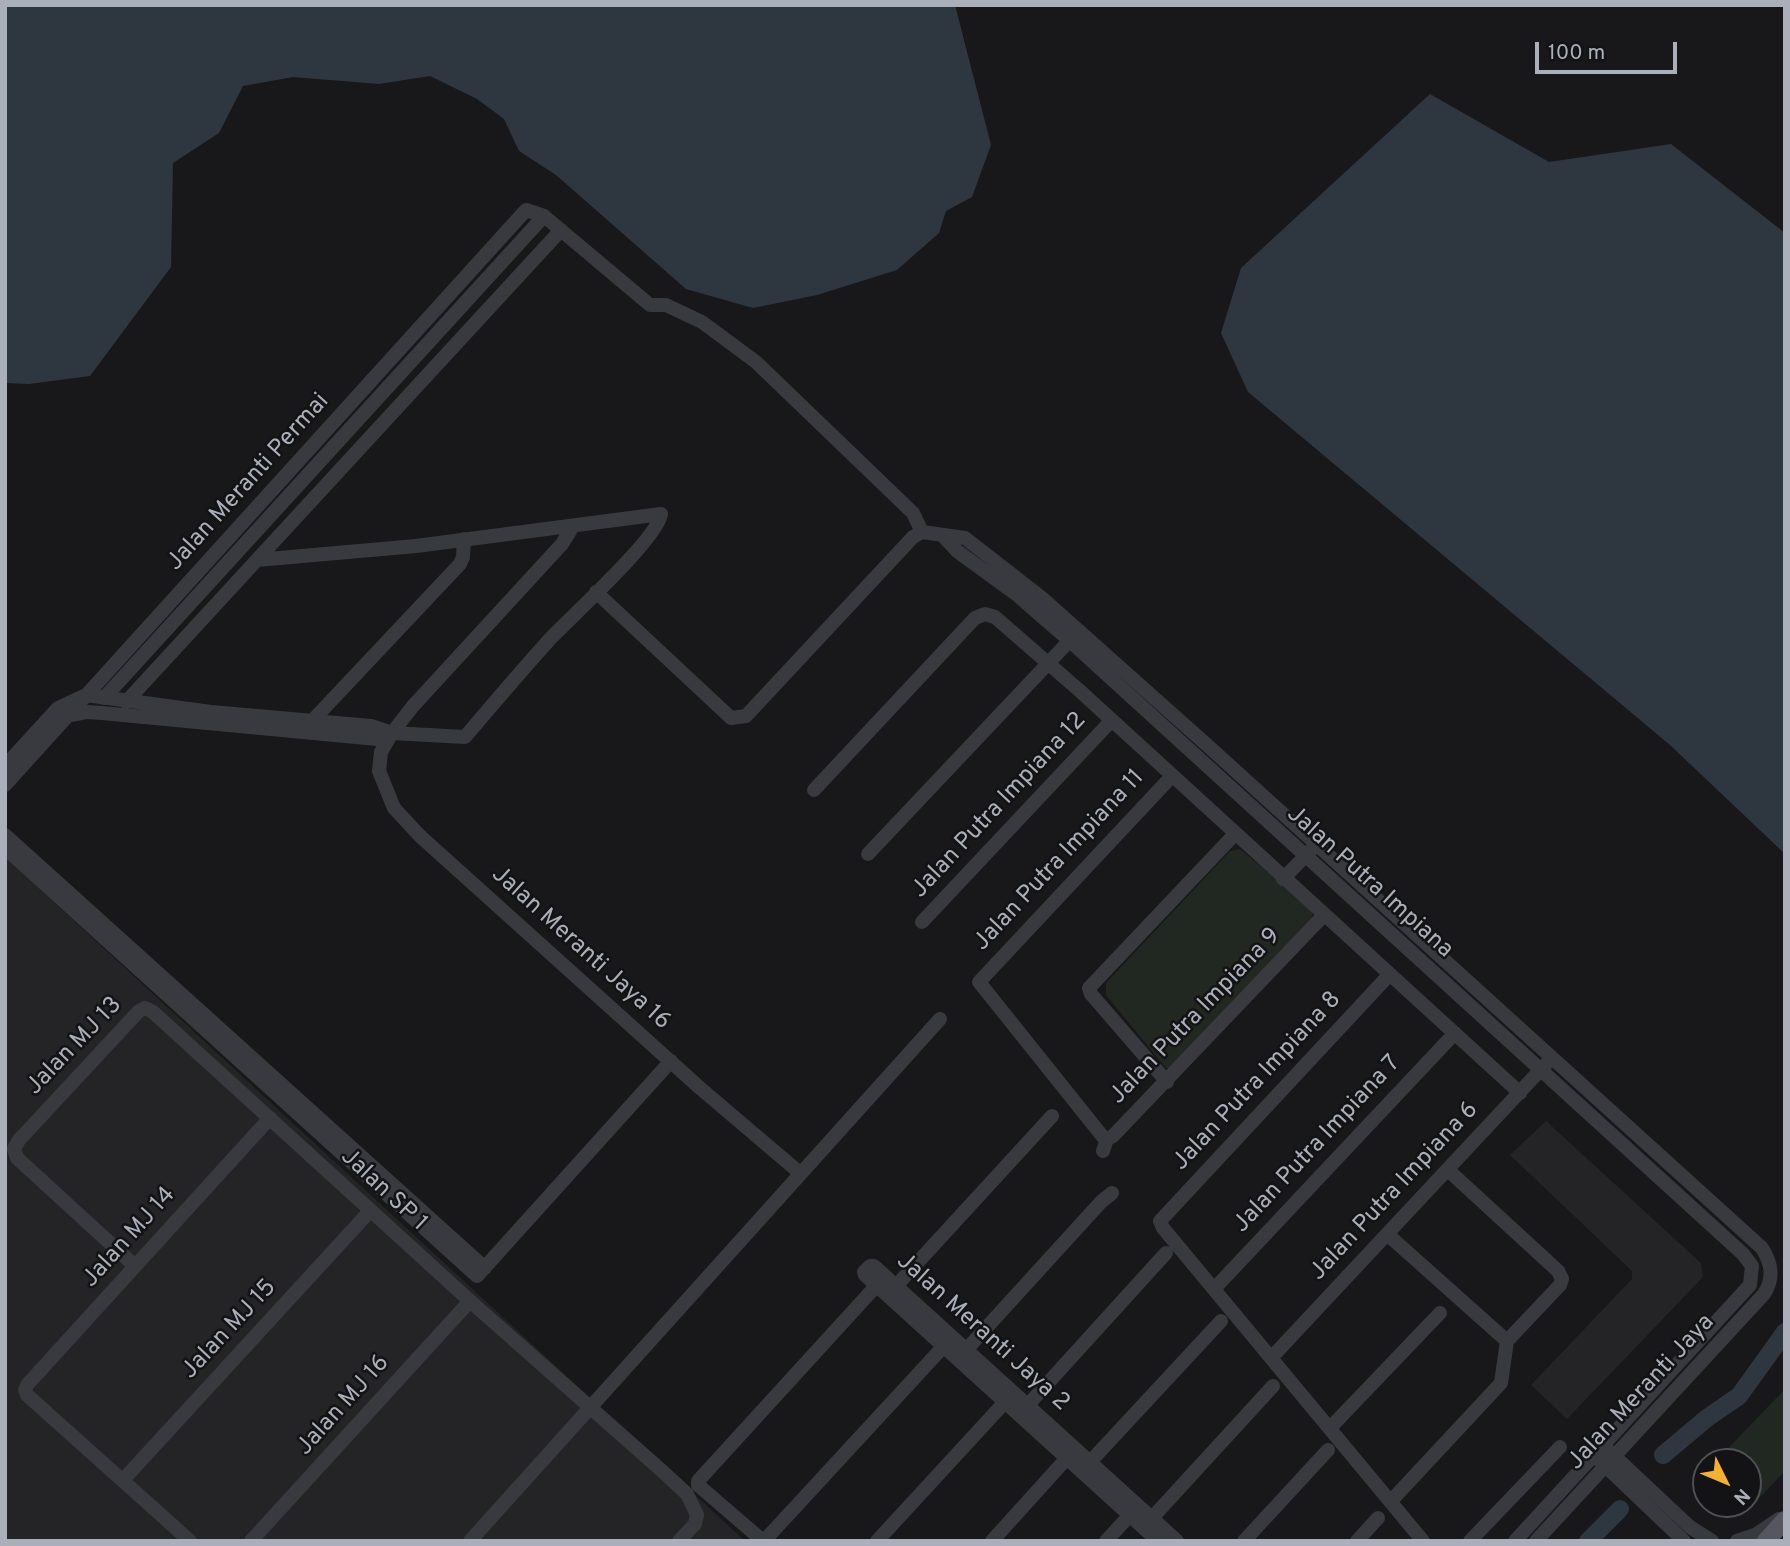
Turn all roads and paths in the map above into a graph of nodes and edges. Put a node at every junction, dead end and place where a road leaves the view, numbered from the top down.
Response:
1 (544, 216) junction
2 (561, 230) junction
3 (573, 526) junction
4 (922, 531) junction
5 (943, 536) junction
6 (464, 539) junction
7 (257, 560) junction
8 (596, 592) junction
9 (1074, 636) junction
10 (1047, 664) junction
11 (86, 695) junction
12 (104, 698) junction
13 (126, 702) junction
14 (70, 715) junction
15 (313, 720) junction
16 (1111, 721) junction
17 (392, 733) junction
18 (5, 766) edge
19 (1172, 776) junction
20 (5, 785) edge
21 (814, 790) dead end
22 (5, 834) edge
23 (1234, 835) junction
24 (5, 848) edge
25 (868, 854) dead end
26 (1314, 854) junction
27 (5, 858) edge
28 (33, 872) junction
29 (1287, 882) junction
30 (1324, 915) junction
31 (922, 922) dead end
32 (1390, 975) junction
33 (145, 1009) joint
34 (940, 1019) dead end
35 (1455, 1033) junction
36 (1552, 1058) junction
37 (671, 1061) junction
38 (1541, 1070) junction
39 (1167, 1082) junction
40 (1520, 1093) junction
41 (1052, 1116) dead end
42 (270, 1118) junction
43 (1105, 1145) joint
44 (1448, 1170) junction
45 (800, 1173) junction
46 (1106, 1198) dead end
47 (370, 1211) junction
48 (1387, 1234) junction
49 (1166, 1253) dead end
50 (135, 1266) junction
51 (1771, 1271) joint
52 (481, 1272) junction
53 (1753, 1274) joint
54 (877, 1285) junction
55 (896, 1286) junction
56 (1214, 1289) junction
57 (470, 1301) junction
58 (1440, 1313) dead end
59 (1221, 1321) dead end
60 (1507, 1341) junction
61 (944, 1346) junction
62 (966, 1350) junction
63 (1272, 1357) junction
64 (1273, 1386) dead end
65 (1006, 1402) junction
66 (590, 1405) junction
67 (1027, 1406) junction
68 (1330, 1428) junction
69 (1055, 1439) junction
70 (1560, 1447) dead end
71 (1328, 1450) dead end
72 (1599, 1450) junction
73 (1067, 1458) junction
74 (1610, 1461) junction
75 (1090, 1462) junction
76 (123, 1480) junction
77 (1391, 1501) junction
78 (1130, 1515) junction
79 (1785, 1515) edge
80 (1152, 1518) junction
81 (1378, 1518) dead end
82 (1785, 1520) edge
83 (190, 1541) edge
84 (251, 1541) edge
85 (471, 1541) edge
86 (679, 1541) edge
87 (763, 1541) edge
88 (877, 1541) edge
89 (992, 1541) edge
90 (1106, 1541) edge
91 (1158, 1541) edge
92 (1177, 1541) edge
93 (1244, 1541) edge
94 (1357, 1541) edge
95 (1423, 1541) edge
96 (1470, 1541) edge
97 (1515, 1541) edge
98 (1536, 1541) edge
99 (1685, 1541) edge
100 (1712, 1541) edge
101 (1737, 1541) edge
102 (1766, 1541) edge

1 - 2 street
1 - 11 street, Jalan Meranti Permai
1 - 12 street, Jalan Meranti Permai
2 - 4 street
2 - 7 street
3 - 6 street
3 - 8 street
3 - 17 street, Jalan Meranti Jaya 16
4 - 5 street
4 - 8 street
5 - 9 street, Jalan Putra Impiana
5 - 9 street, Jalan Putra Impiana
6 - 7 street
6 - 15 street
7 - 13 street
8 - 17 street
9 - 10 street
9 - 26 street, Jalan Putra Impiana
10 - 16 street
10 - 21 street
10 - 25 street
11 - 12 street
11 - 14 street, Jalan Meranti Permai
11 - 18 street
12 - 13 street
13 - 15 street
14 - 17 street
14 - 20 street, Jalan Meranti Permai
15 - 17 street
16 - 19 street
16 - 31 street, Jalan Putra Impiana 12
17 - 37 street, Jalan Meranti Jaya 16
19 - 23 street
19 - 43 street, Jalan Putra Impiana 11
22 - 52 street
23 - 29 street
23 - 39 street
24 - 28 street
26 - 29 street
26 - 36 street, Jalan Putra Impiana
26 - 38 street, Jalan Putra Impiana
27 - 28 street
28 - 52 street
29 - 30 street
30 - 32 street
30 - 39 street, Jalan Putra Impiana 9
32 - 35 street
32 - 56 street, Jalan Putra Impiana 8
33 - 42 street, Jalan SP 1
33 - 50 street, Jalan MJ 13
34 - 45 street
35 - 40 street
35 - 56 street, Jalan Putra Impiana 7
36 - 38 street, Jalan Putra Impiana 6
36 - 51 street, Jalan Putra Impiana
37 - 45 street, Jalan Meranti Jaya 16
37 - 52 street
38 - 40 street, Jalan Putra Impiana 6
38 - 53 street, Jalan Putra Impiana
39 - 43 street, Jalan Putra Impiana 9
40 - 44 street, Jalan Putra Impiana 6
41 - 55 street
42 - 47 street, Jalan SP 1
42 - 50 street, Jalan MJ 14
44 - 48 street, Jalan Putra Impiana 6
44 - 60 street
45 - 66 street
46 - 62 street
47 - 57 street, Jalan SP 1
47 - 76 street, Jalan MJ 15
48 - 60 street
48 - 63 street, Jalan Putra Impiana 6
49 - 67 street
50 - 76 street, Jalan MJ 14
51 - 74 street, Jalan Meranti Jaya
53 - 72 street, Jalan Meranti Jaya
54 - 55 street, Jalan Meranti Jaya 2
54 - 61 street, Jalan Meranti Jaya 2
54 - 87 street
55 - 62 street, Jalan Meranti Jaya 2
56 - 63 street
57 - 66 street, Jalan SP 1
57 - 84 street, Jalan MJ 16
58 - 68 street
59 - 75 street
60 - 77 street
61 - 65 street, Jalan Meranti Jaya 2
61 - 87 street
62 - 67 street, Jalan Meranti Jaya 2
63 - 68 street
64 - 80 street
65 - 69 street, Jalan Meranti Jaya 2
65 - 88 street
66 - 85 street
66 - 86 street, Jalan SP 1
67 - 69 street, Jalan Meranti Jaya 2
68 - 77 street
69 - 73 street, Jalan Meranti Jaya 2
69 - 75 street, Jalan Meranti Jaya 2
70 - 96 street
71 - 93 street
72 - 74 street
72 - 97 street, Jalan Meranti Jaya
73 - 78 street, Jalan Meranti Jaya 2
73 - 89 street
74 - 98 street, Jalan Meranti Jaya
74 - 99 street
74 - 100 street
75 - 80 street, Jalan Meranti Jaya 2
76 - 83 street
77 - 95 street
78 - 90 street
78 - 91 street, Jalan Meranti Jaya 2
79 - 101 street
80 - 92 street, Jalan Meranti Jaya 2
81 - 94 street
82 - 102 main road

